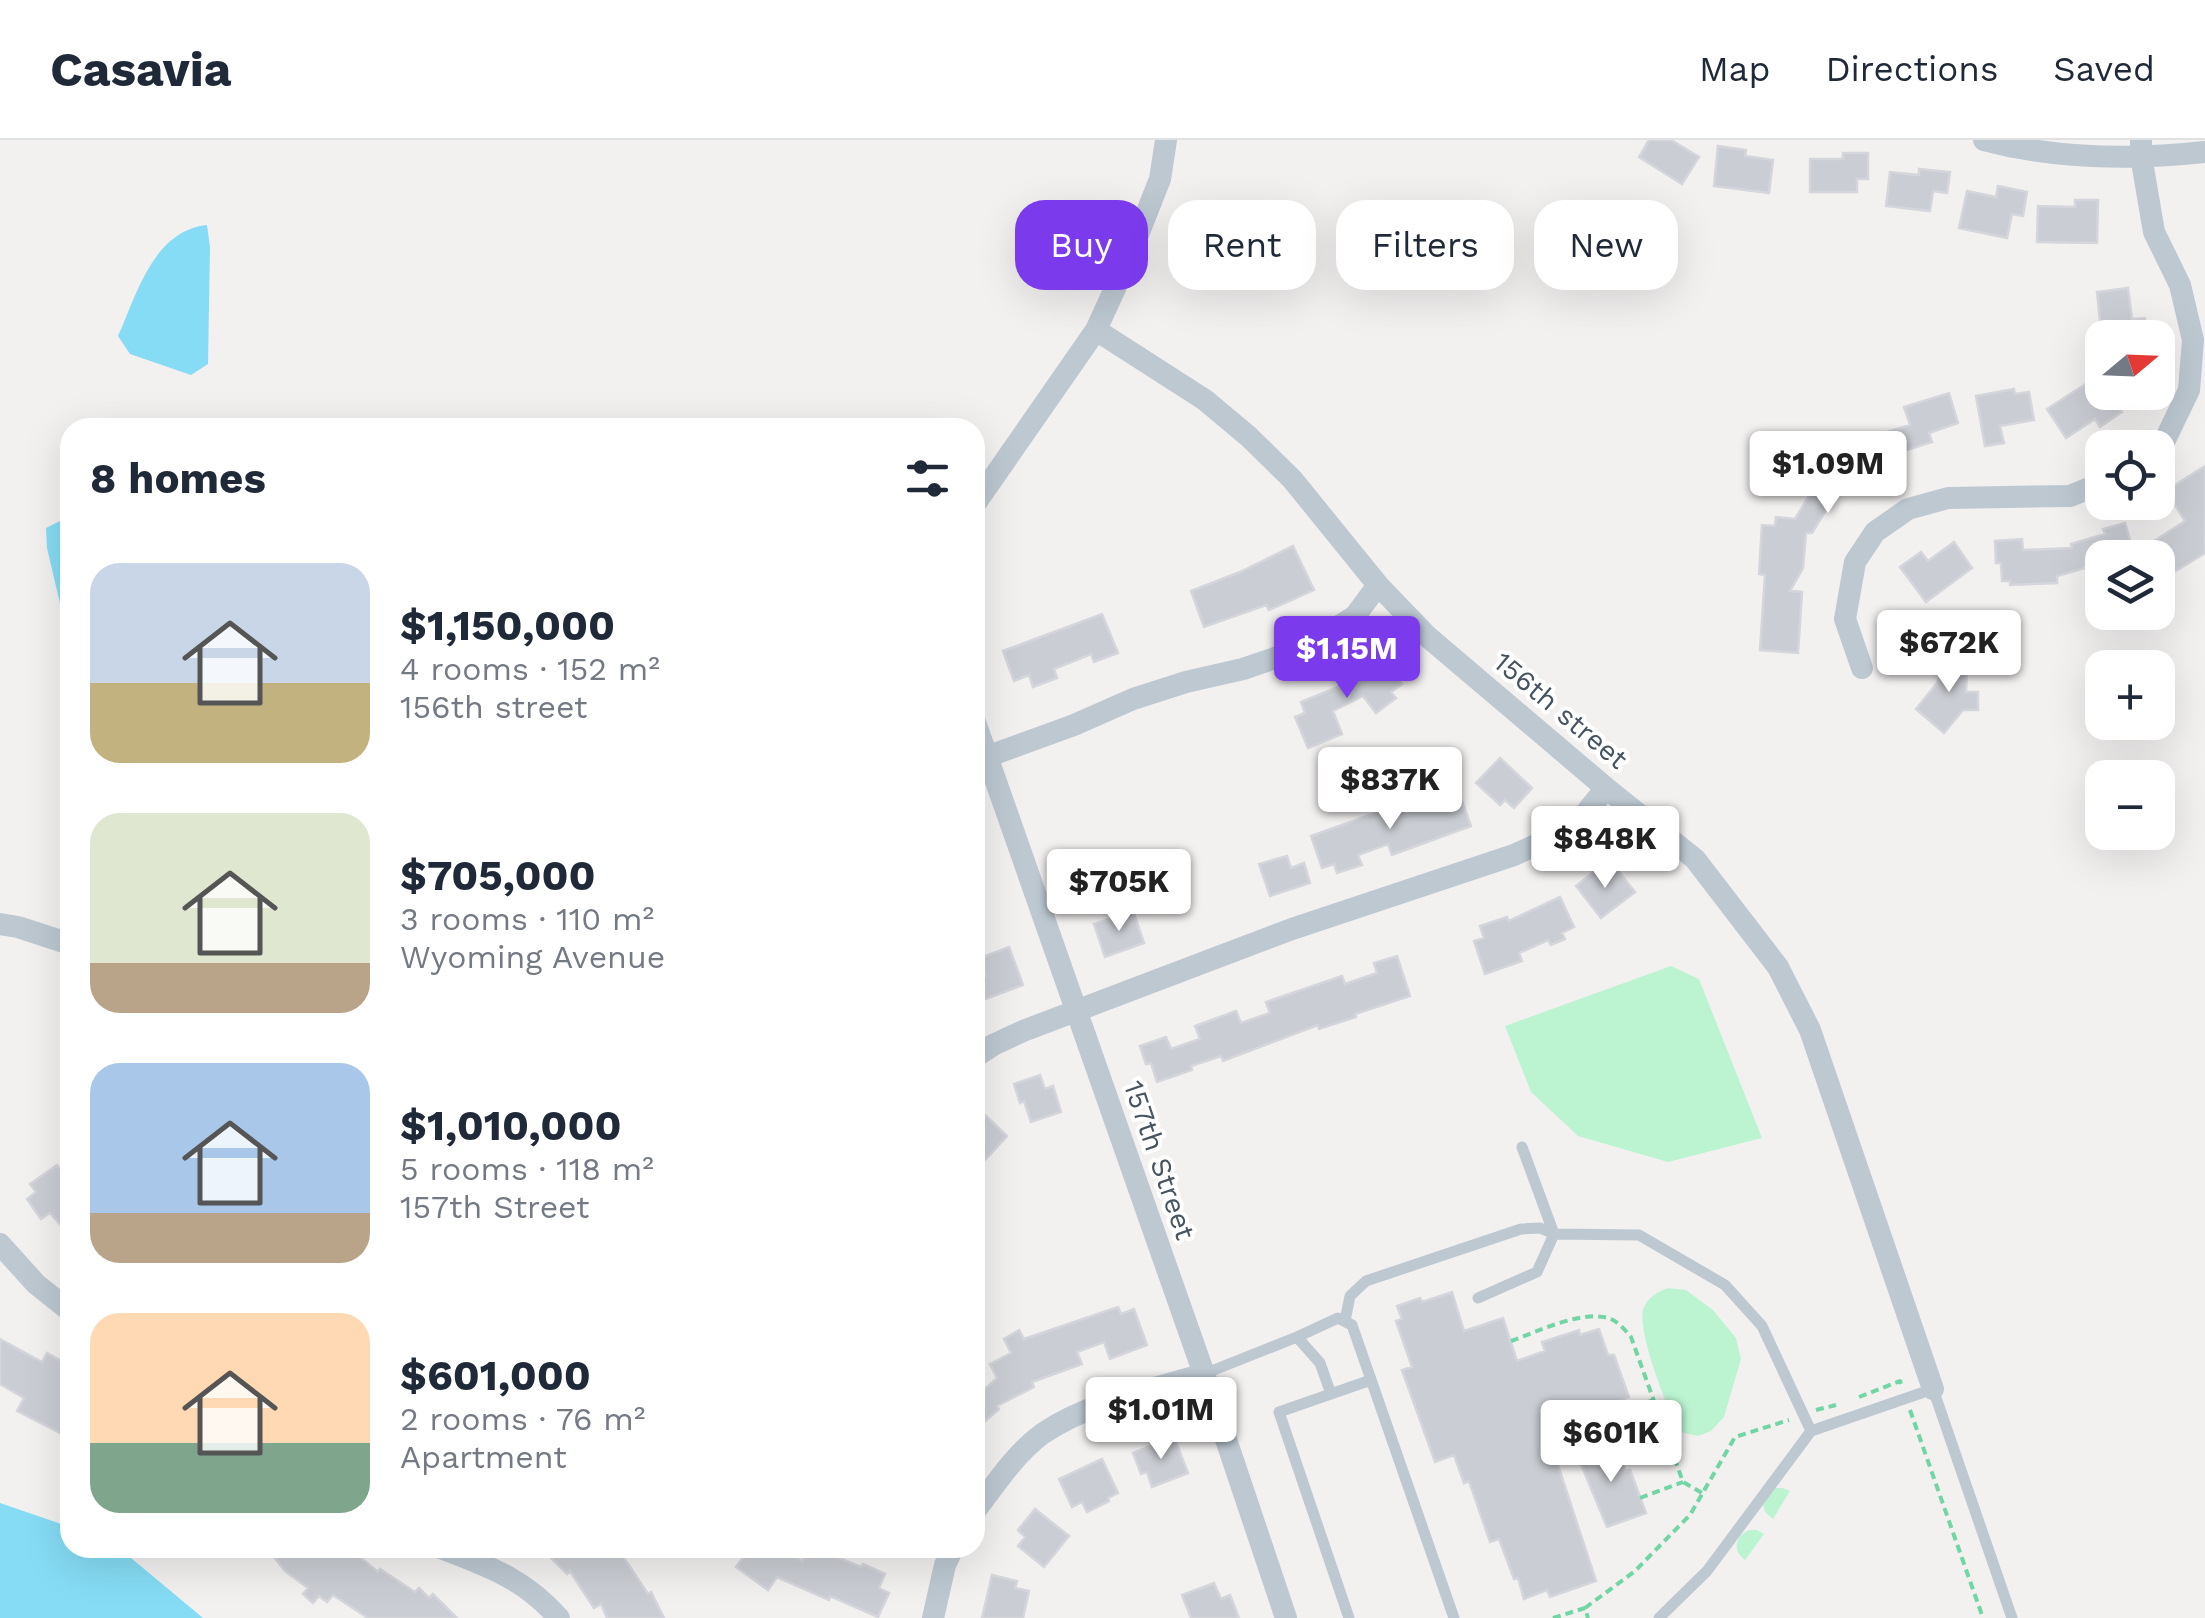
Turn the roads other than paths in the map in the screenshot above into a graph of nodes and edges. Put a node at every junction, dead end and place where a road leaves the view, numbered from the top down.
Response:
1 (1166, 140) edge
2 (1984, 140) edge
3 (2141, 148) edge
4 (2205, 152) edge
5 (1096, 330) junction
6 (2170, 430) edge
7 (985, 490) edge
8 (2085, 490) edge
9 (1378, 585) junction
10 (1862, 668) dead end
11 (985, 758) edge
12 (985, 767) edge
13 (1606, 788) junction
14 (0, 924) edge
15 (60, 941) edge
16 (1076, 1012) junction
17 (985, 1052) edge
18 (1522, 1147) dead end
19 (1554, 1234) junction
20 (0, 1244) edge
21 (1478, 1298) dead end
22 (60, 1303) edge
23 (1345, 1322) junction
24 (1297, 1338) junction
25 (1204, 1374) junction
26 (1370, 1380) junction
27 (1933, 1388) junction
28 (1331, 1394) junction
29 (1810, 1431) junction
30 (985, 1498) edge
31 (464, 1558) edge
32 (949, 1558) edge
33 (559, 1618) edge
34 (932, 1618) edge
35 (1286, 1618) edge
36 (1349, 1618) edge
37 (1454, 1618) edge
38 (1659, 1618) edge
39 (2012, 1618) edge

1 - 5 street
2 - 3 street
3 - 4 street
3 - 6 street
5 - 7 street
5 - 9 street, 156th street
8 - 10 street
9 - 11 street
9 - 13 street, 156th street
12 - 16 street, 157th Street
13 - 16 street
13 - 27 street, 156th street
14 - 15 street
16 - 17 street
16 - 25 street, 157th Street
18 - 19 lane
19 - 21 lane
19 - 23 lane
19 - 29 lane
20 - 22 street
23 - 24 lane
23 - 26 lane
24 - 25 lane
24 - 28 lane
25 - 30 street
25 - 35 street, 157th Street
26 - 28 lane
26 - 37 lane
27 - 29 lane
27 - 39 lane
28 - 36 lane
29 - 38 lane
31 - 33 street
32 - 34 street

